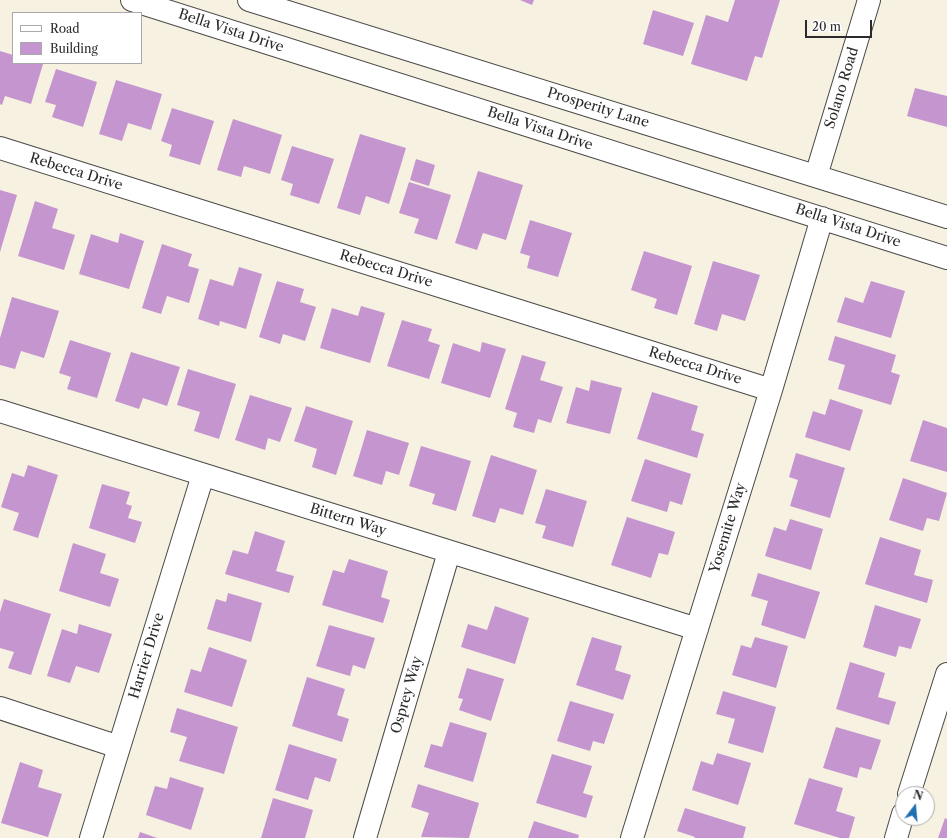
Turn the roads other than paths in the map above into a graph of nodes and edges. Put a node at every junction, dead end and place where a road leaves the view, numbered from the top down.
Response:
1 (132, 0) edge
2 (248, 0) edge
3 (869, 0) edge
4 (0, 148) edge
5 (816, 176) junction
6 (947, 217) edge
7 (822, 218) junction
8 (947, 258) edge
9 (771, 390) junction
10 (0, 411) edge
11 (203, 475) junction
12 (449, 552) junction
13 (697, 629) junction
14 (947, 674) edge
15 (0, 708) edge
16 (119, 747) junction
17 (912, 786) edge
18 (900, 826) edge
19 (91, 838) edge
20 (365, 838) edge
21 (632, 838) edge
22 (896, 838) edge

1 - 7 street, Bella Vista Drive
2 - 5 street, Prosperity Lane
3 - 5 street, Solano Road
4 - 9 street, Rebecca Drive
5 - 6 street, Prosperity Lane
7 - 8 street, Bella Vista Drive
7 - 9 street, Yosemite Way
9 - 13 street, Yosemite Way
10 - 11 street, Bittern Way
11 - 12 street, Bittern Way
11 - 16 street, Harrier Drive
12 - 13 street, Bittern Way
12 - 20 street, Osprey Way
13 - 21 street, Yosemite Way
14 - 17 street
15 - 16 street
16 - 19 street, Harrier Drive
18 - 22 street

